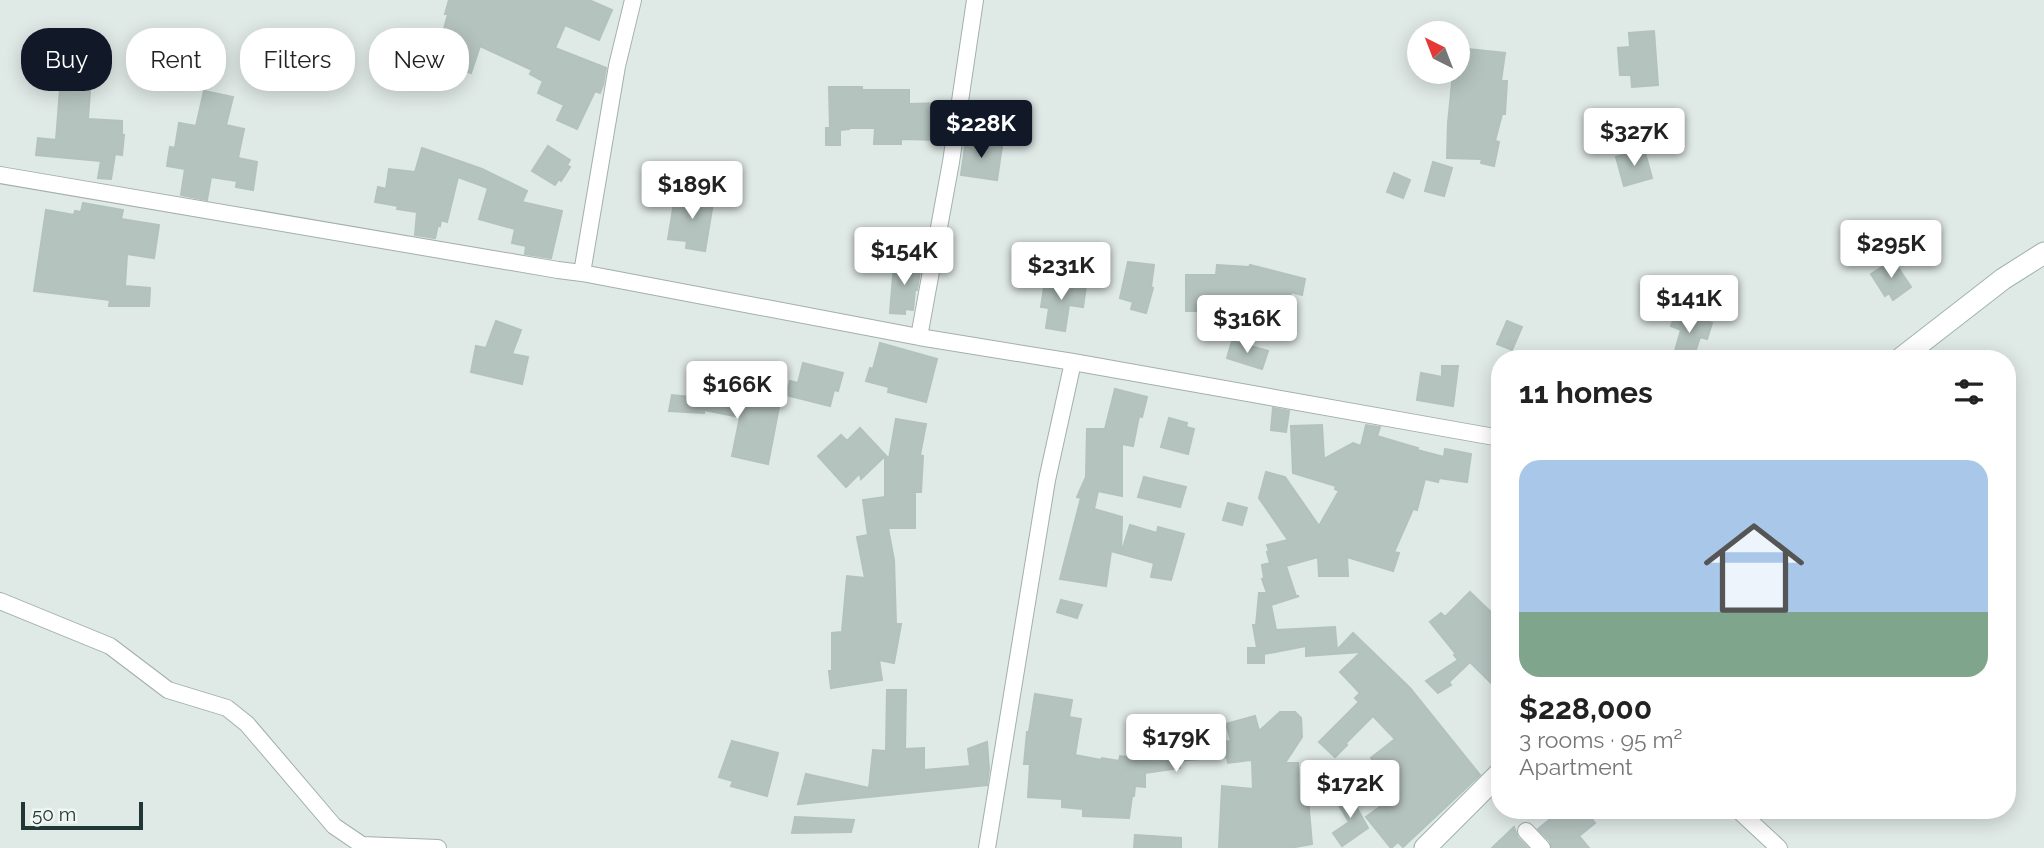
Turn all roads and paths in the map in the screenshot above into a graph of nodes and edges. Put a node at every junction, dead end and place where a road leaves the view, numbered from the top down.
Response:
1 (633, 0) edge
2 (975, 0) edge
3 (0, 175) edge
4 (2044, 253) edge
5 (582, 272) junction
6 (919, 337) junction
7 (1911, 350) edge
8 (1073, 362) junction
9 (1491, 436) edge
10 (0, 601) edge
11 (1491, 782) edge
12 (1748, 819) edge
13 (1527, 831) dead end
14 (438, 848) edge
15 (988, 848) edge
16 (1425, 848) edge
17 (1542, 848) edge
18 (1779, 848) edge

1 - 5 street
2 - 6 street
3 - 5 street
4 - 7 main road
5 - 6 street
6 - 8 street
8 - 9 street
8 - 15 street
10 - 14 street
11 - 16 main road
12 - 18 street
13 - 17 street

